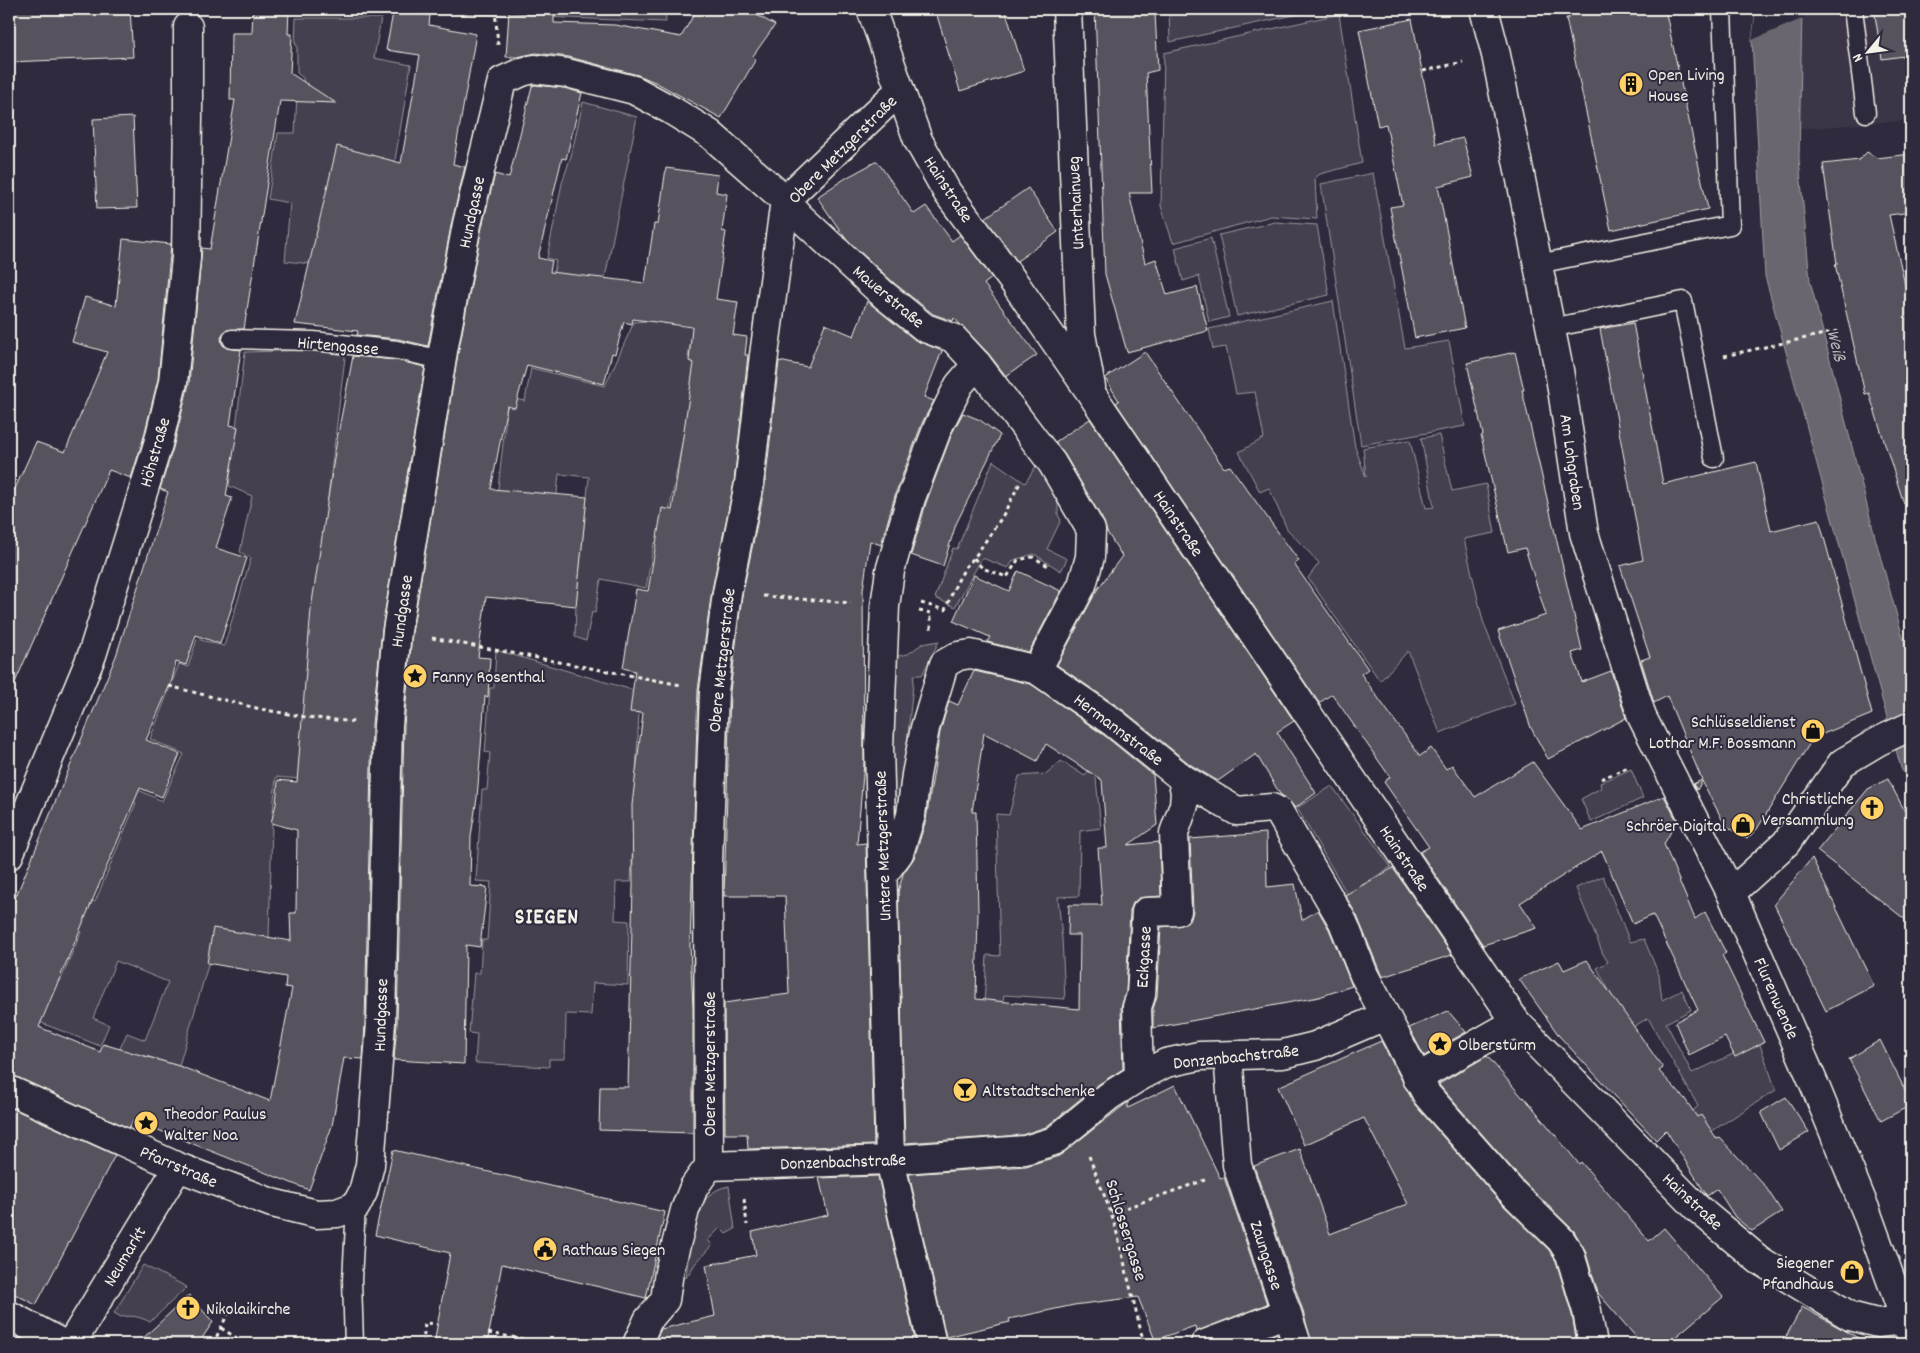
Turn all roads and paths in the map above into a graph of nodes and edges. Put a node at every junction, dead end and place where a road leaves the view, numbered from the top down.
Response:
1 (495, 9) edge
2 (871, 9) edge
3 (1066, 9) edge
4 (1484, 9) edge
5 (1722, 9) edge
6 (1853, 9) edge
7 (188, 27) dead end
8 (497, 30) dead end
9 (502, 81) joint
10 (900, 91) junction
11 (1866, 113) dead end
12 (786, 200) junction
13 (1538, 264) junction
14 (1551, 328) junction
15 (1838, 331) dead end
16 (232, 339) dead end
17 (442, 360) junction
18 (1695, 362) junction
19 (977, 364) junction
20 (1093, 396) junction
21 (1040, 446) junction
22 (1714, 458) dead end
23 (974, 558) junction
24 (1054, 569) dead end
25 (727, 593) junction
26 (886, 599) junction
27 (931, 614) dead end
28 (397, 631) junction
29 (931, 637) dead end
30 (1037, 670) junction
31 (674, 684) dead end
32 (169, 686) dead end
33 (388, 725) junction
34 (1911, 726) edge
35 (1182, 778) junction
36 (9, 854) edge
37 (884, 872) junction
38 (1731, 893) junction
39 (1385, 1016) junction
40 (1516, 1022) junction
41 (1228, 1056) junction
42 (1138, 1078) junction
43 (1417, 1078) junction
44 (9, 1090) edge
45 (1071, 1128) junction
46 (890, 1160) junction
47 (1237, 1165) junction
48 (709, 1166) junction
49 (178, 1167) junction
50 (356, 1206) junction
51 (1111, 1213) junction
52 (234, 1301) dead end
53 (1287, 1313) junction
54 (9, 1315) edge
55 (437, 1324) dead end
56 (221, 1328) junction
57 (1908, 1329) edge
58 (488, 1333) dead end
59 (62, 1344) edge
60 (71, 1344) edge
61 (213, 1344) edge
62 (246, 1344) edge
63 (354, 1344) edge
64 (423, 1344) edge
65 (552, 1344) edge
66 (637, 1344) edge
67 (932, 1344) edge
68 (1144, 1344) edge
69 (1205, 1344) edge
70 (1297, 1344) edge
71 (1593, 1344) edge

1 - 8 path
2 - 10 street, Hainstraße
3 - 20 street, Unterhainweg
4 - 13 street, Am Lohgraben
5 - 13 lane
6 - 11 lane
7 - 36 street, Höhstraße
9 - 12 street, Mauerstraße
9 - 17 street, Hundgasse
10 - 12 street, Obere Metzgerstraße
10 - 20 street, Hainstraße
12 - 19 street, Mauerstraße
12 - 25 street, Obere Metzgerstraße
13 - 14 street, Am Lohgraben
14 - 18 lane
14 - 38 street, Am Lohgraben
15 - 18 path
16 - 17 lane, Hirtengasse
17 - 28 street, Hundgasse
18 - 22 lane
19 - 21 street, Mauerstraße
19 - 26 street, Untere Metzgerstraße
20 - 40 street, Hainstraße
21 - 23 path
21 - 30 street, Mauerstraße
23 - 24 path
23 - 26 path
25 - 26 path
25 - 48 street, Obere Metzgerstraße
26 - 37 street, Untere Metzgerstraße
27 - 29 path
28 - 31 path
28 - 33 street, Hundgasse
30 - 35 street, Hermannstraße
30 - 37 street, Hermannstraße
32 - 33 path
33 - 50 street, Hundgasse
34 - 38 street
35 - 39 street, Hermannstraße
35 - 42 street, Eckgasse
37 - 46 street, Untere Metzgerstraße
38 - 57 street, Flurenwende
39 - 41 street, Donzenbachstraße
39 - 43 street
40 - 43 street
40 - 57 street, Hainstraße
41 - 42 street, Donzenbachstraße
41 - 47 street, Zaungasse
42 - 45 street, Donzenbachstraße
43 - 71 street
44 - 49 street, Pfarrstraße
45 - 46 street, Donzenbachstraße
45 - 51 path, Schlossergasse
46 - 48 street, Donzenbachstraße
46 - 67 street, Untere Metzgerstraße
47 - 51 path
47 - 53 street, Zaungasse
48 - 66 street
49 - 50 street, Pfarrstraße
49 - 60 street, Neumarkt
50 - 63 lane
51 - 68 path, Schlossergasse
52 - 56 path
53 - 69 street
53 - 70 street, Zaungasse
54 - 59 street
55 - 64 path
56 - 61 path
56 - 62 path
58 - 65 path

